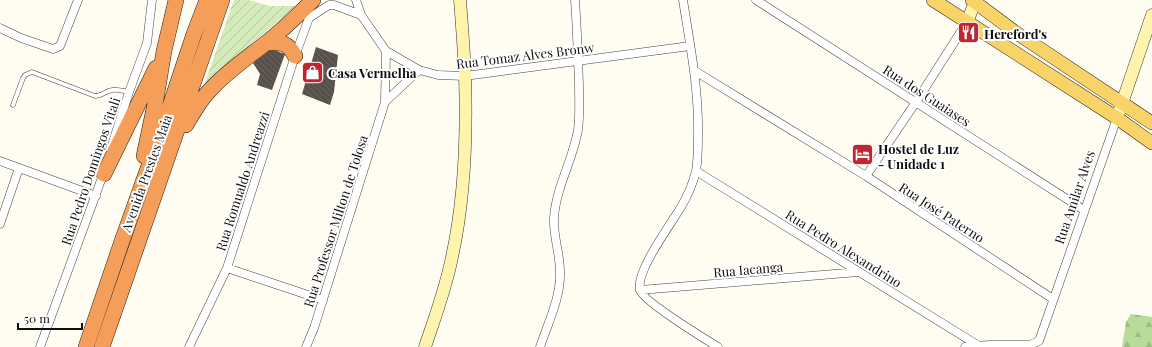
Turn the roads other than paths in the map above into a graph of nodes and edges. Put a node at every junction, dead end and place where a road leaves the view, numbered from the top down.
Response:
1 (78, 0) edge
2 (152, 0) edge
3 (207, 0) edge
4 (222, 0) edge
5 (313, 0) edge
6 (356, 0) edge
7 (460, 0) edge
8 (575, 0) edge
9 (683, 0) edge
10 (756, 0) edge
11 (933, 0) edge
12 (975, 1) edge
13 (175, 2) edge
14 (1152, 14) edge
15 (361, 16) junction
16 (967, 22) junction
17 (0, 28) edge
18 (266, 43) junction
19 (690, 46) junction
20 (164, 51) junction
21 (386, 51) junction
22 (295, 56) junction
23 (578, 61) junction
24 (419, 70) junction
25 (695, 71) junction
26 (465, 76) junction
27 (129, 92) junction
28 (385, 102) junction
29 (916, 102) junction
30 (1122, 103) junction
31 (13, 105) dead end
32 (1117, 118) junction
33 (1152, 123) edge
34 (1152, 143) edge
35 (0, 161) edge
36 (19, 168) junction
37 (164, 169) junction
38 (696, 171) junction
39 (104, 174) junction
40 (866, 176) junction
41 (96, 196) junction
42 (1084, 210) junction
43 (0, 224) edge
44 (122, 241) junction
45 (227, 268) junction
46 (858, 272) junction
47 (640, 290) junction
48 (1053, 299) junction
49 (323, 300) junction
50 (979, 346) junction
51 (989, 346) edge
52 (40, 347) edge
53 (86, 347) edge
54 (102, 347) edge
55 (189, 347) edge
56 (306, 347) edge
57 (425, 347) edge
58 (540, 347) edge
59 (718, 347) edge
60 (965, 347) edge

1 - 17 street
2 - 27 street, Rua Pedro Domingos Vitali
3 - 44 highway, Avenida Prestes Maia
4 - 37 highway, Avenida Prestes Maia
5 - 18 highway
6 - 15 street
7 - 26 street
8 - 23 street
9 - 19 street
10 - 29 street, Rua dos Guaiases
11 - 16 main road
12 - 16 street
12 - 30 main road
13 - 20 highway
14 - 30 street, Rua Amilar Alves
15 - 21 street, Rua Tomaz Alves Bronw
15 - 22 street, Rua Romualdo Andreazzi
16 - 29 street
16 - 32 main road
18 - 22 highway
18 - 37 highway
19 - 23 street, Rua Tomaz Alves Bronw
19 - 25 street
20 - 39 highway
20 - 44 highway
21 - 24 street, Rua Tomaz Alves Bronw
21 - 28 street, Rua Professor Milton de Tolosa
22 - 45 street, Rua Romualdo Andreazzi
23 - 26 street, Rua Tomaz Alves Bronw
23 - 58 street
24 - 26 street, Rua Tomaz Alves Bronw
24 - 28 street, Rua Professor Milton de Tolosa
25 - 38 street
25 - 40 street, Rua José Paterno
26 - 57 street
27 - 31 lane
27 - 39 street, Rua Pedro Domingos Vitali
28 - 49 street, Rua Professor Milton de Tolosa
29 - 40 street
29 - 42 street, Rua dos Guaiases
30 - 32 street, Rua Amilar Alves
30 - 33 main road
32 - 34 main road
32 - 42 street, Rua Amilar Alves
35 - 36 street
36 - 41 street
36 - 43 street
37 - 54 highway, Avenida Prestes Maia
38 - 46 street, Rua Pedro Alexandrino
38 - 47 street
39 - 41 street, Rua Pedro Domingos Vitali
40 - 48 street, Rua José Paterno
41 - 52 street, Rua Pedro Domingos Vitali
42 - 48 street, Rua Amilar Alves
44 - 53 highway, Avenida Prestes Maia
45 - 49 street
45 - 55 street, Rua Romualdo Andreazzi
46 - 47 street, Rua Iacanga
46 - 50 street, Rua Pedro Alexandrino
47 - 59 street
48 - 51 street, Rua Amilar Alves
49 - 56 street, Rua Professor Milton de Tolosa
50 - 51 street
50 - 60 street

